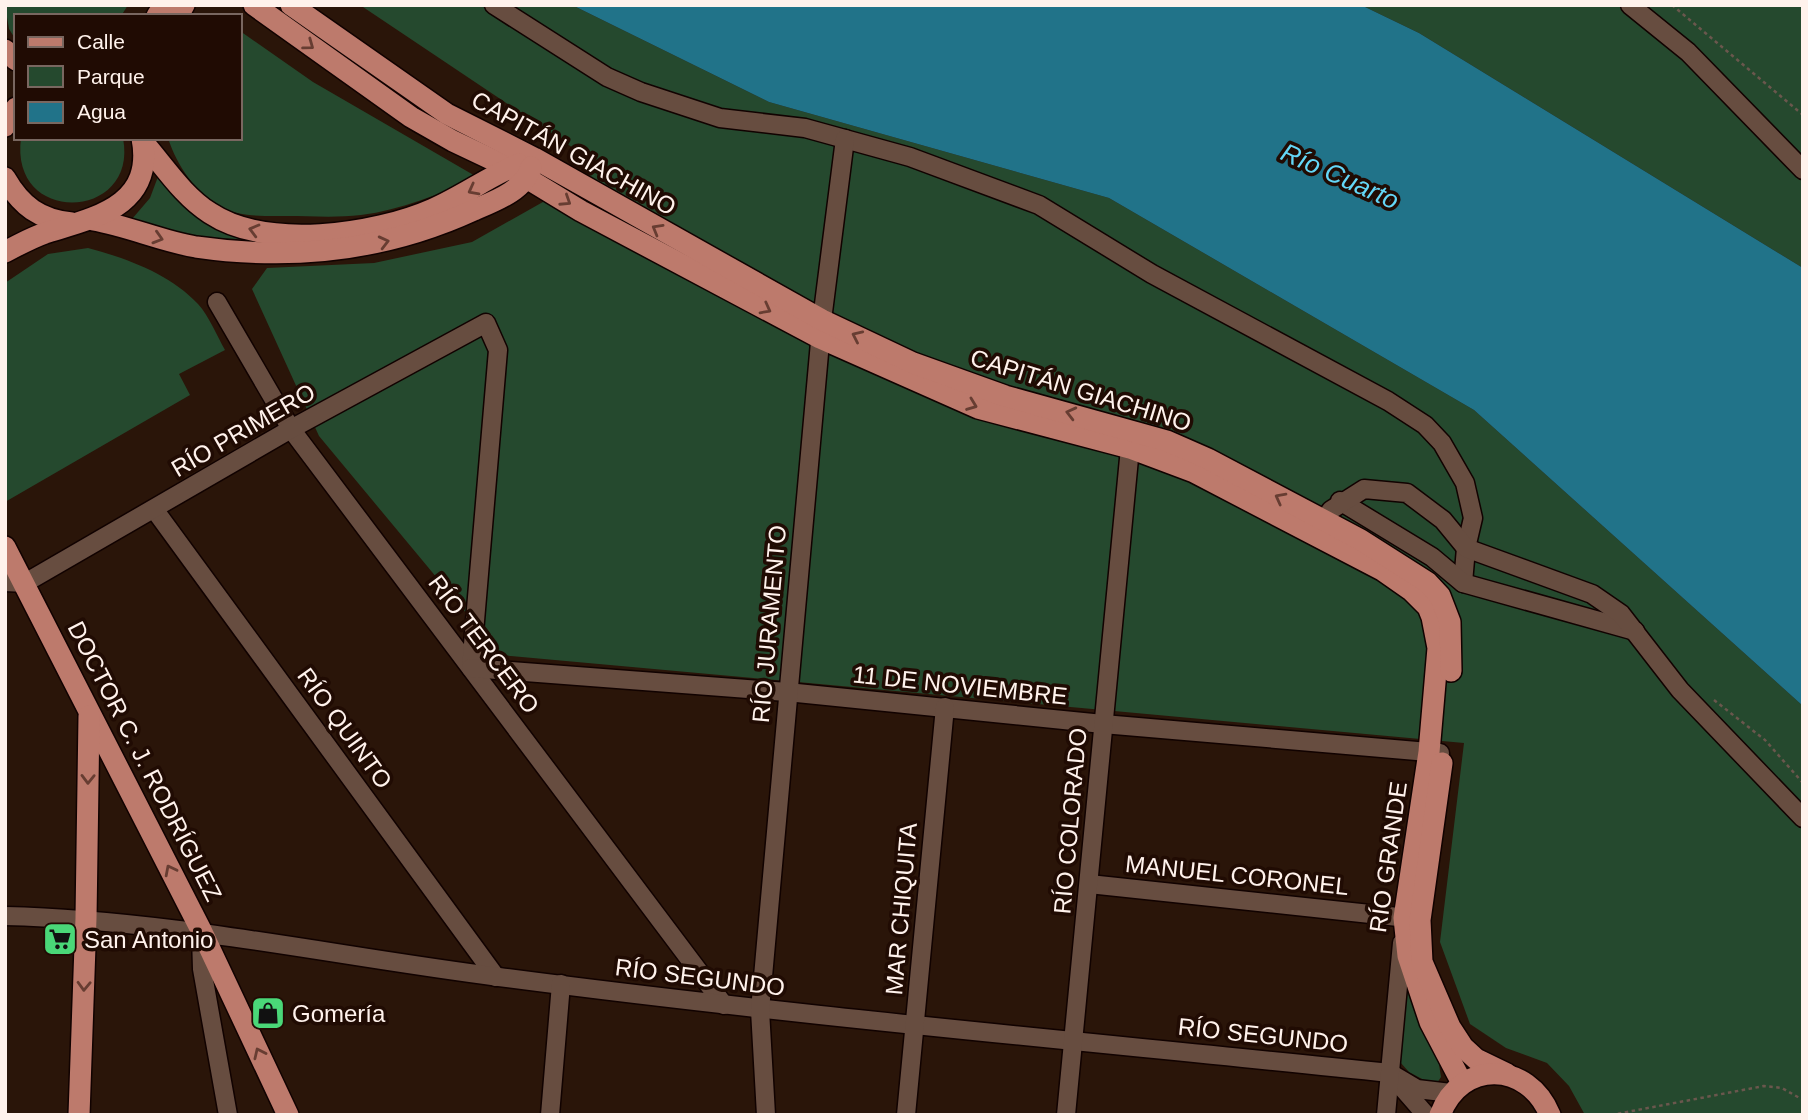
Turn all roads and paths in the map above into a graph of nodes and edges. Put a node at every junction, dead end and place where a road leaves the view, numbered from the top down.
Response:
1 (254, 5) edge
2 (291, 5) edge
3 (494, 5) edge
4 (1630, 5) edge
5 (1672, 5) edge
6 (1803, 115) edge
7 (845, 139) junction
8 (143, 140) edge
9 (524, 168) junction
10 (1803, 170) edge
11 (5, 178) edge
12 (85, 222) junction
13 (5, 252) edge
14 (218, 302) dead end
15 (821, 329) junction
16 (291, 429) junction
17 (1130, 448) junction
18 (1340, 501) junction
19 (155, 509) junction
20 (1320, 528) junction
21 (5, 547) edge
22 (1466, 548) junction
23 (15, 582) edge
24 (1463, 583) junction
25 (1427, 607) joint
26 (1635, 631) junction
27 (471, 667) junction
28 (787, 692) junction
29 (1713, 699) dead end
30 (944, 707) junction
31 (89, 710) junction
32 (1103, 724) junction
33 (1436, 753) junction
34 (1803, 783) edge
35 (1803, 818) edge
36 (1089, 884) junction
37 (5, 916) edge
38 (86, 918) junction
39 (1412, 919) junction
40 (201, 930) junction
41 (496, 977) junction
42 (561, 984) junction
43 (724, 1005) junction
44 (760, 1010) junction
45 (915, 1026) junction
46 (1073, 1040) junction
47 (1390, 1073) junction
48 (1507, 1074) junction
49 (1457, 1088) junction
50 (1803, 1100) edge
51 (79, 1115) edge
52 (228, 1115) edge
53 (288, 1115) edge
54 (550, 1115) edge
55 (766, 1115) edge
56 (906, 1115) edge
57 (1066, 1115) edge
58 (1386, 1115) edge
59 (1426, 1115) edge
60 (1440, 1115) edge
61 (1550, 1115) edge
62 (1611, 1115) edge

1 -> 9 main road, CAPITÁN GIACHINO
2 - 9 main road, CAPITÁN GIACHINO
3 - 7 street
4 - 10 street
5 - 6 path
7 - 15 street, RÍO JURAMENTO
7 - 22 street
9 -> 8 main road
8 - 12 main road
12 -> 9 main road
9 - 15 main road, CAPITÁN GIACHINO
11 - 12 main road
12 - 13 main road
14 - 16 street, RÍO TERCERO
15 -> 17 main road, CAPITÁN GIACHINO
20 -> 15 main road, CAPITÁN GIACHINO
15 - 28 street, RÍO JURAMENTO
16 - 19 street, RÍO PRIMERO
16 - 27 street, RÍO TERCERO
16 - 27 street, RÍO PRIMERO
17 - 20 main road, CAPITÁN GIACHINO
17 - 32 street, RÍO COLORADO
18 - 20 street
18 - 22 street
18 - 24 street
19 - 23 street, RÍO PRIMERO
19 - 41 street, RÍO QUINTO
20 - 25 main road, CAPITÁN GIACHINO
20 - 33 main road, CAPITÁN GIACHINO
21 - 23 main road, DOCTOR C. J. RODRÍGUEZ
22 - 24 street
22 - 26 street
23 - 31 main road, DOCTOR C. J. RODRÍGUEZ
24 - 26 street
25 - 33 main road, RÍO GRANDE
26 - 35 street
27 - 28 street, 11 DE NOVIEMBRE
27 - 43 street, RÍO TERCERO
28 - 30 street, 11 DE NOVIEMBRE
28 - 44 street, RÍO JURAMENTO
29 - 34 path
30 - 32 street, 11 DE NOVIEMBRE
30 - 45 street, MAR CHIQUITA
31 -> 38 main road
40 -> 31 main road, DOCTOR C. J. RODRÍGUEZ
32 - 33 street, 11 DE NOVIEMBRE
32 - 36 street, RÍO COLORADO
33 - 39 main road, RÍO GRANDE
36 - 39 street, MANUEL CORONEL
36 - 46 street, RÍO COLORADO
37 - 38 street, RÍO SEGUNDO
38 - 40 street, RÍO SEGUNDO
38 -> 51 main road
39 - 47 street, RÍO GRANDE
39 - 48 main road
39 - 49 main road
40 - 41 street, RÍO SEGUNDO
40 - 52 street
53 -> 40 main road, DOCTOR C. J. RODRÍGUEZ
41 - 42 street, RÍO SEGUNDO
42 - 43 street, RÍO SEGUNDO
42 - 54 street
43 - 44 street, RÍO SEGUNDO
44 - 45 street, RÍO SEGUNDO
44 - 55 street, RÍO JURAMENTO
45 - 46 street, RÍO SEGUNDO
45 - 56 street, MAR CHIQUITA
46 - 47 street, RÍO SEGUNDO
46 - 57 street, RÍO COLORADO
47 - 49 street
47 - 58 street, RÍO GRANDE
47 - 59 street
48 - 49 main road
48 - 61 main road
49 - 60 main road
50 - 62 path

